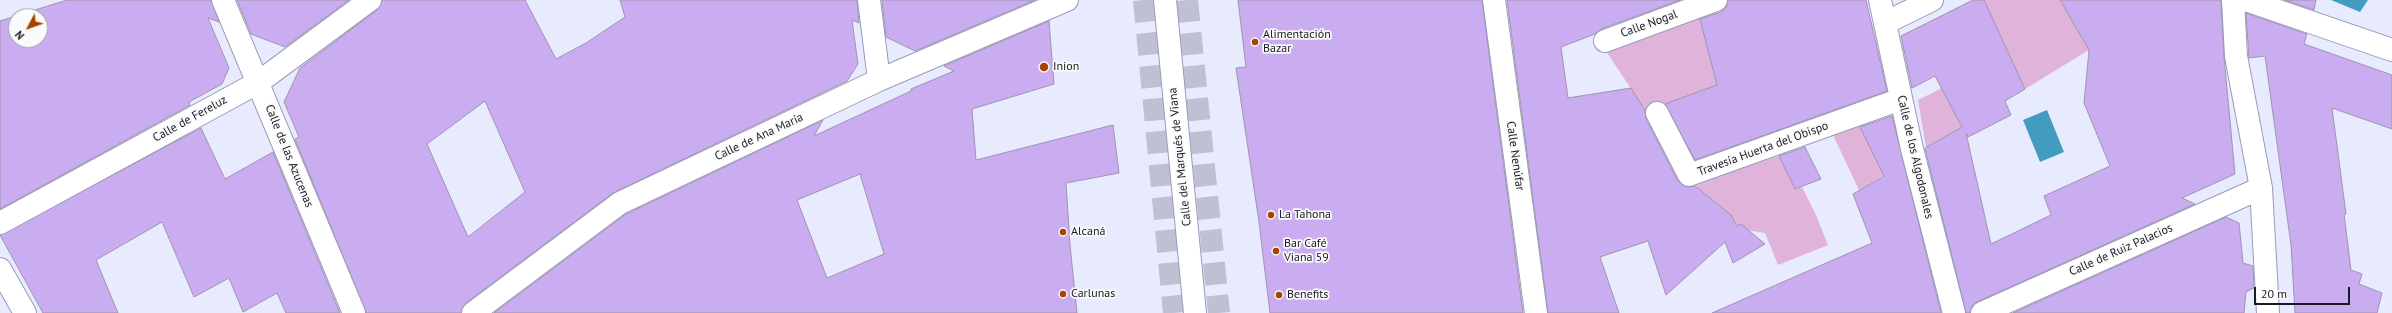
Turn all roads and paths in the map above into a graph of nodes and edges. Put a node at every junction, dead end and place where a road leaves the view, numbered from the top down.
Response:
1 (223, 0) edge
2 (370, 0) edge
3 (869, 0) edge
4 (1067, 0) edge
5 (1165, 0) edge
6 (1494, 0) edge
7 (1716, 0) edge
8 (1880, 0) edge
9 (1932, 0) edge
10 (2233, 0) edge
11 (2246, 0) edge
12 (1885, 23) junction
13 (1605, 41) dead end
14 (2392, 50) edge
15 (879, 80) junction
16 (259, 82) junction
17 (1901, 99) junction
18 (1658, 113) dead end
19 (2261, 188) junction
20 (0, 223) edge
21 (0, 269) edge
22 (25, 313) edge
23 (354, 313) edge
24 (473, 313) edge
25 (1195, 313) edge
26 (1536, 313) edge
27 (1954, 313) edge
28 (1982, 313) edge
29 (2268, 313) edge

1 - 16 street, Calle de las Azucenas
2 - 16 street, Calle de Fereluz
3 - 15 street
4 - 15 street, Calle de Ana María
5 - 25 street, Calle del Marqués de Viana
6 - 26 street, Calle Nenúfar
7 - 13 street, Calle Nogal
8 - 12 street, Calle de los Algodonales
9 - 12 street
10 - 19 street
11 - 14 street
12 - 17 street, Calle de los Algodonales
15 - 24 street, Calle de Ana María
16 - 20 street, Calle de Fereluz
16 - 23 street, Calle de las Azucenas
17 - 18 street, Travesía Huerta del Obispo
17 - 27 street, Calle de los Algodonales
19 - 28 street, Calle de Ruiz Palacios
19 - 29 street
21 - 22 street

